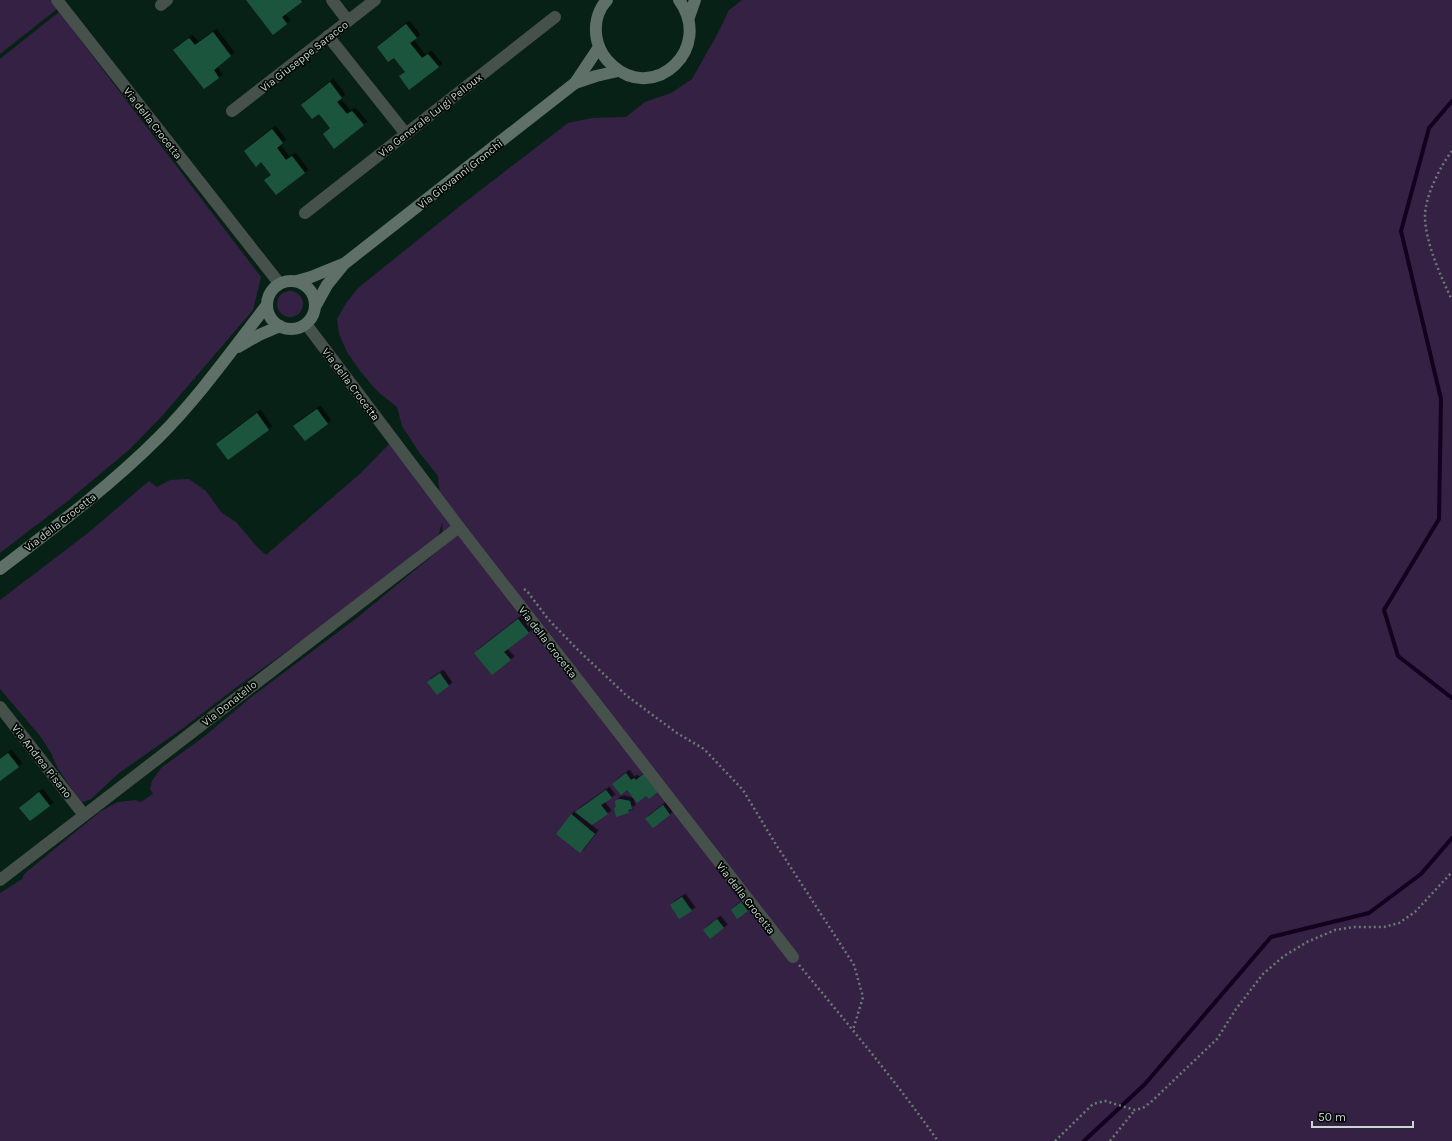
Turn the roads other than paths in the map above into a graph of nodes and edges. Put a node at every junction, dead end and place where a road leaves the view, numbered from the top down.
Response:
1 (57, 0) edge
2 (332, 0) edge
3 (375, 0) edge
4 (679, 0) edge
5 (696, 0) edge
6 (606, 1) edge
7 (555, 17) dead end
8 (689, 17) junction
9 (348, 21) junction
10 (328, 36) junction
11 (599, 47) junction
12 (618, 71) junction
13 (575, 84) junction
14 (232, 111) dead end
15 (406, 134) junction
16 (305, 213) dead end
17 (344, 264) junction
18 (297, 281) junction
19 (279, 283) junction
20 (267, 305) junction
21 (316, 305) junction
22 (306, 324) junction
23 (280, 326) junction
24 (234, 350) junction
25 (459, 527) junction
26 (0, 569) edge
27 (0, 707) edge
28 (84, 815) junction
29 (0, 880) edge
30 (792, 957) road end

1 - 19 street, Via della Crocetta
2 - 9 street
3 - 9 street, Via Giuseppe Saracco
4 - 8 street
5 - 8 street
6 - 11 street
7 - 15 street, Via Generale Luigi Pelloux
8 - 12 street
9 - 10 street, Via Giuseppe Saracco
10 - 14 street, Via Giuseppe Saracco
10 - 15 street
11 - 12 street
11 - 13 street, Via Giovanni Gronchi
12 - 13 street, Via Giovanni Gronchi
13 - 17 street, Via Giovanni Gronchi
15 - 16 street, Via Generale Luigi Pelloux
17 - 18 street, Via Giovanni Gronchi
17 - 21 street, Via Giovanni Gronchi
18 - 19 street
18 - 21 street
19 - 20 street
20 - 23 street
20 - 24 street, Via della Crocetta
21 - 22 street
22 - 23 street
22 - 25 street, Via della Crocetta
23 - 24 street, Via della Crocetta
24 - 26 street, Via della Crocetta
25 - 28 street, Via Donatello
25 - 30 street, Via della Crocetta
27 - 28 street, Via Andrea Pisano
28 - 29 street, Via Donatello

